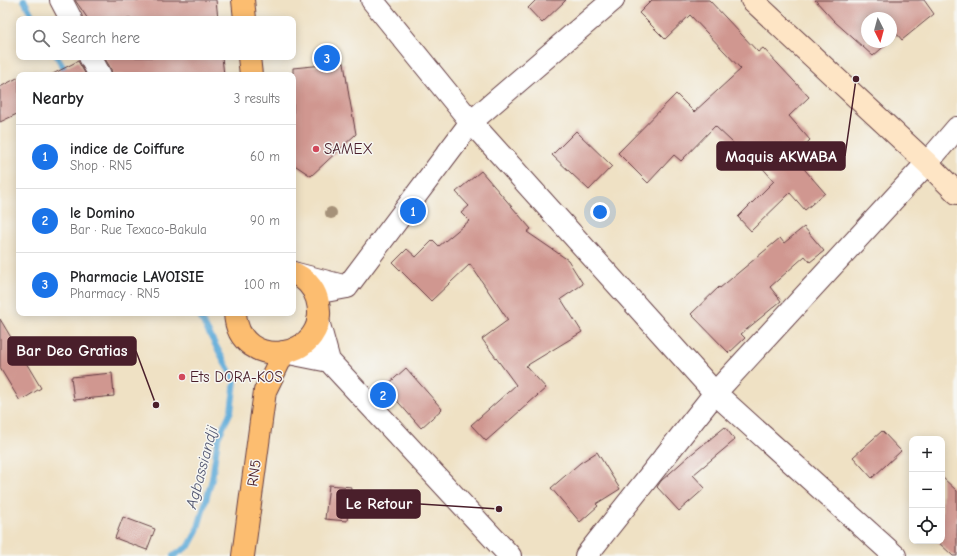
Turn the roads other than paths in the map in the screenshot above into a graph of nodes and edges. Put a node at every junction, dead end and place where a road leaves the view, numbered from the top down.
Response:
1 (61, 0) edge
2 (243, 0) edge
3 (372, 0) edge
4 (613, 0) edge
5 (752, 0) edge
6 (69, 16) edge
7 (245, 16) edge
8 (92, 60) edge
9 (249, 60) edge
10 (98, 72) edge
11 (251, 72) edge
12 (471, 122) junction
13 (957, 128) edge
14 (927, 163) junction
15 (957, 193) edge
16 (296, 274) edge
17 (296, 275) edge
18 (347, 287) junction
19 (315, 293) junction
20 (235, 316) edge
21 (318, 321) junction
22 (250, 344) junction
23 (284, 352) junction
24 (329, 361) junction
25 (265, 391) junction
26 (715, 393) junction
27 (242, 556) edge
28 (510, 556) edge
29 (586, 556) edge
30 (895, 556) edge

1 - 6 street
2 - 7 main road
3 - 12 street
4 - 12 street
5 - 14 main road
8 - 10 street
9 - 11 main road
12 - 18 street
12 - 26 street
13 - 14 street
14 - 15 main road
14 - 26 street
16 - 18 street
17 - 19 main road
18 - 19 street
19 - 21 main road
20 - 22 main road, RN5
21 - 23 main road, RN5
21 - 24 street
22 - 23 main road, RN5
22 - 25 main road, RN5
23 - 24 street
23 - 25 main road, RN5
24 - 28 street
25 - 27 main road, RN5
26 - 29 street
26 - 30 street

